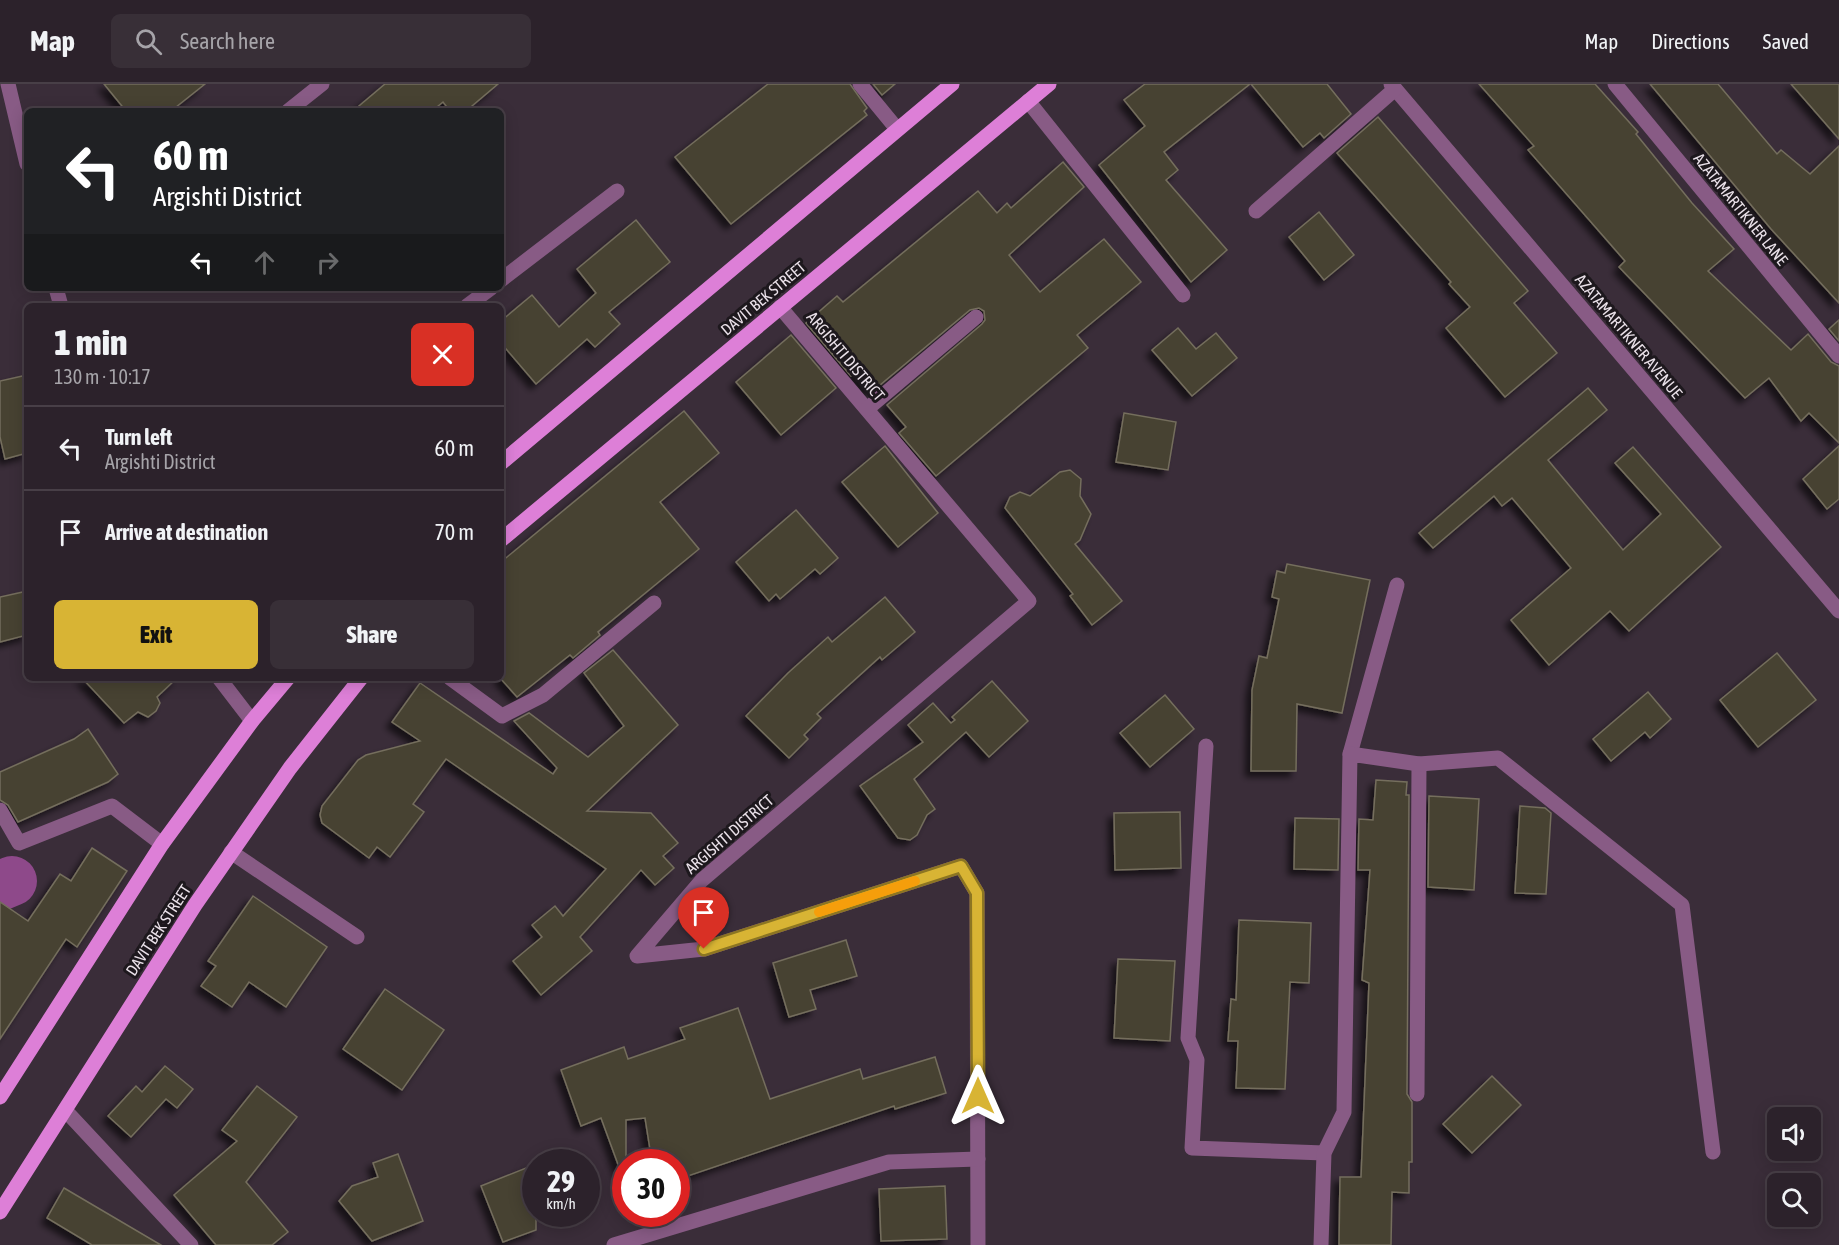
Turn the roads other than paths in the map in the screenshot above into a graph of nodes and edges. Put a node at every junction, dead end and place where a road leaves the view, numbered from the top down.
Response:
1 (8, 84) edge
2 (322, 84) edge
3 (860, 84) edge
4 (1049, 84) edge
5 (1615, 84) edge
6 (944, 86) edge
7 (1393, 87) edge
8 (1028, 101) junction
9 (292, 108) edge
10 (897, 129) junction
11 (24, 152) edge
12 (618, 191) dead end
13 (1256, 211) dead end
14 (504, 278) edge
15 (487, 291) edge
16 (1183, 296) dead end
17 (471, 303) edge
18 (780, 307) junction
19 (976, 317) dead end
20 (1839, 356) edge
21 (867, 409) junction
22 (504, 460) edge
23 (504, 537) edge
24 (1397, 585) dead end
25 (654, 603) dead end
26 (1839, 611) edge
27 (221, 681) edge
28 (285, 681) edge
29 (359, 681) edge
30 (454, 681) edge
31 (252, 721) junction
32 (1206, 746) dead end
33 (1350, 754) junction
34 (1419, 764) junction
35 (0, 810) edge
36 (162, 844) junction
37 (231, 852) junction
38 (357, 937) dead end
39 (1417, 1094) dead end
40 (0, 1097) edge
41 (65, 1110) junction
42 (1713, 1152) dead end
43 (1324, 1153) junction
44 (978, 1159) junction
45 (0, 1212) edge
46 (191, 1245) edge
47 (614, 1245) edge
48 (978, 1245) edge
49 (1321, 1245) edge

1 - 11 street
2 - 9 street
3 - 10 street
4 - 8 main road, DAVIT BEK STREET
5 - 20 street, AZATAMARTIKNER LANE
6 - 10 main road
7 - 13 street
7 - 26 street, AZATAMARTIKNER AVENUE
8 - 16 street
8 - 18 main road, DAVIT BEK STREET
10 - 22 main road
12 - 14 street
15 - 17 street
18 - 21 street, ARGISHTI DISTRICT
18 - 23 main road, DAVIT BEK STREET
19 - 21 street
21 - 44 street, ARGISHTI DISTRICT
24 - 33 street
25 - 30 street
27 - 31 street
28 - 31 main road
29 - 37 main road, DAVIT BEK STREET
31 - 36 main road
32 - 43 street
33 - 34 street
33 - 43 street
34 - 39 street
34 - 42 street
35 - 36 street
36 - 40 main road
37 - 38 street
37 - 41 main road, DAVIT BEK STREET
41 - 45 main road, DAVIT BEK STREET
41 - 46 street
43 - 49 street
44 - 47 street
44 - 48 street, ARGISHTI DISTRICT

